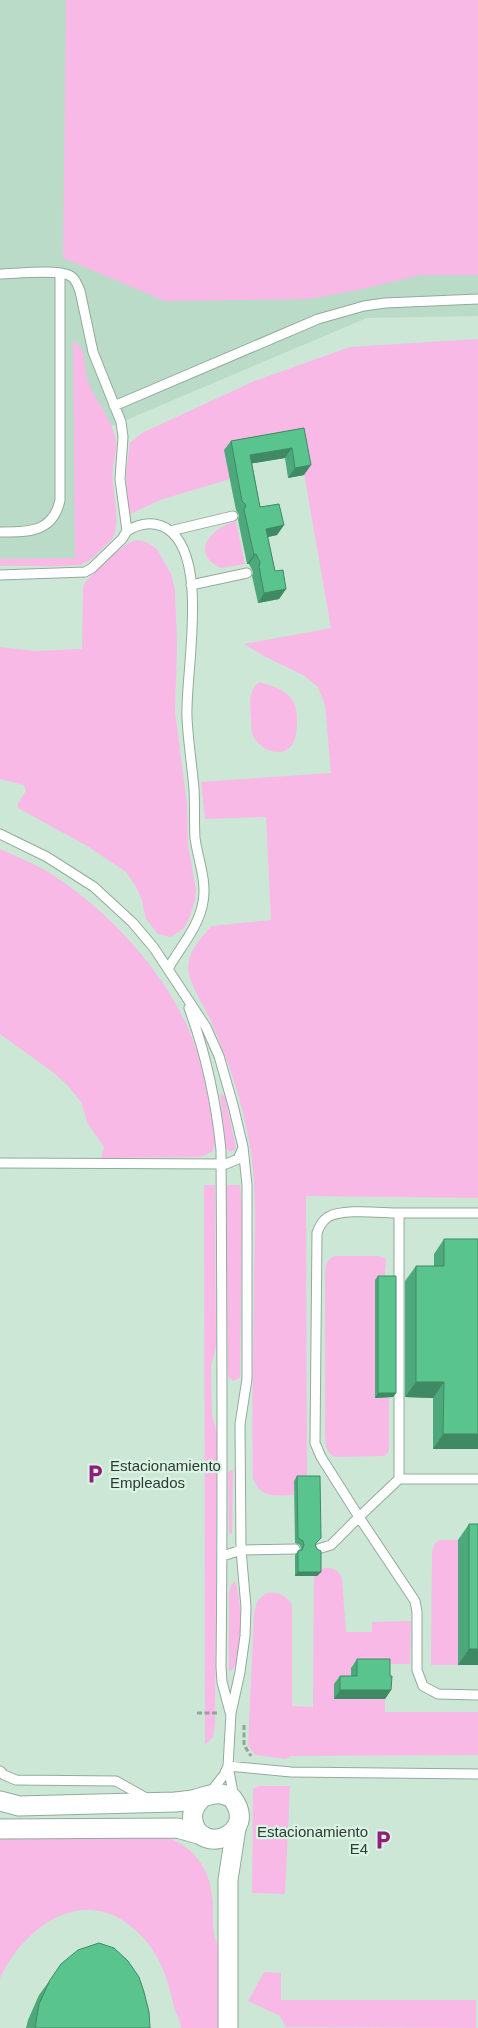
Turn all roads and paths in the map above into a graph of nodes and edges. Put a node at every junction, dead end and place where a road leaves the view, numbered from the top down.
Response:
1 (60, 273) junction
2 (0, 274) edge
3 (478, 300) edge
4 (114, 406) junction
5 (233, 516) dead end
6 (127, 531) junction
7 (170, 531) junction
8 (0, 532) edge
9 (247, 573) dead end
10 (0, 575) edge
11 (191, 585) junction
12 (0, 834) edge
13 (168, 968) junction
14 (184, 994) junction
15 (243, 1147) junction
16 (0, 1163) edge
17 (221, 1164) junction
18 (399, 1213) junction
19 (478, 1214) edge
20 (223, 1424) junction
21 (240, 1424) junction
22 (399, 1479) junction
23 (478, 1479) edge
24 (359, 1517) junction
25 (295, 1549) dead end
26 (318, 1549) edge
27 (241, 1550) junction
28 (222, 1556) junction
29 (478, 1695) edge
30 (197, 1713) dead end
31 (230, 1713) junction
32 (258, 1759) dead end
33 (228, 1766) junction
34 (0, 1771) edge
35 (478, 1774) edge
36 (206, 1795) junction
37 (0, 1801) edge
38 (160, 1803) junction
39 (236, 1803) junction
40 (236, 1828) junction
41 (0, 1829) edge
42 (205, 1837) junction
43 (228, 1880) junction
44 (228, 2028) edge

1 - 2 lane
1 - 4 lane
1 - 8 lane
3 - 4 lane
4 - 6 lane
5 - 7 lane
6 - 7 lane
6 - 10 lane
7 - 11 lane
9 - 11 lane
11 - 13 lane
12 - 13 lane
13 - 14 lane
14 - 15 lane
14 - 17 lane
15 - 17 lane
15 - 21 lane
16 - 17 lane
17 - 20 lane
18 - 19 lane
18 - 22 lane
18 - 24 lane
20 - 21 lane
20 - 28 lane
21 - 27 lane
22 - 23 lane
22 - 24 lane
24 - 26 lane
24 - 29 lane
25 - 27 lane
27 - 28 lane
27 - 31 lane
28 - 31 lane
30 - 31 path
31 - 32 path
31 - 33 lane
33 - 35 lane
33 - 36 lane
33 - 39 lane
34 - 38 lane
36 - 38 street
36 - 39 street
36 - 42 street
37 - 38 street
39 - 40 street
40 - 42 street
40 - 43 street
41 - 42 street
42 - 43 street
43 - 44 street

